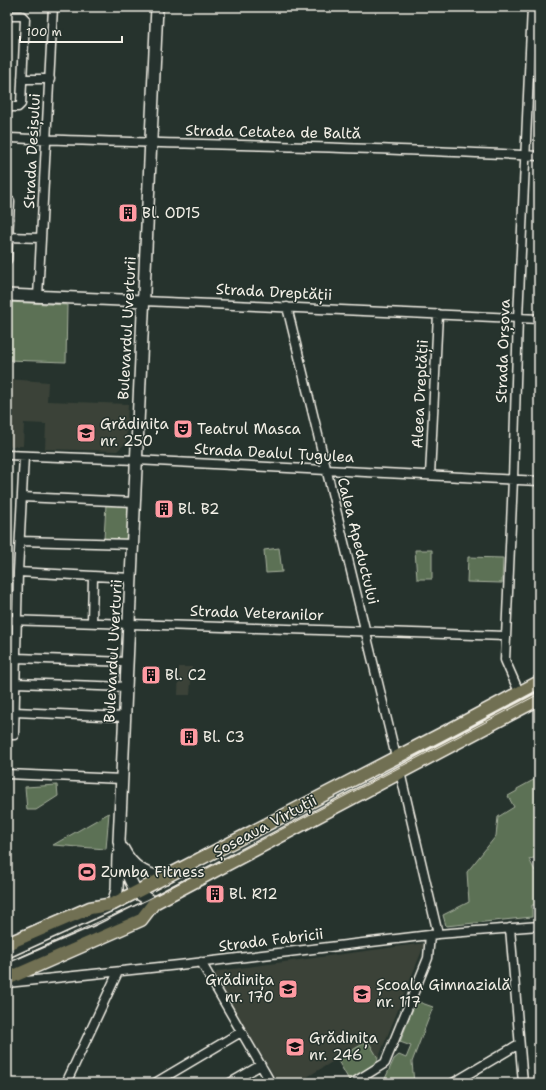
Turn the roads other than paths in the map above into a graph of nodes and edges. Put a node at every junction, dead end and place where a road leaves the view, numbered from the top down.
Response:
1 (53, 7) edge
2 (157, 7) edge
3 (532, 7) edge
4 (7, 16) edge
5 (22, 79) junction
6 (50, 79) junction
7 (7, 107) edge
8 (7, 138) edge
9 (47, 139) junction
10 (151, 144) junction
11 (526, 155) junction
12 (539, 156) edge
13 (7, 201) edge
14 (8, 237) junction
15 (41, 238) junction
16 (7, 260) edge
17 (7, 295) edge
18 (38, 296) junction
19 (144, 301) junction
20 (287, 307) junction
21 (438, 314) junction
22 (518, 318) junction
23 (539, 319) edge
24 (7, 456) edge
25 (24, 456) junction
26 (136, 460) junction
27 (326, 470) junction
28 (430, 475) junction
29 (513, 479) junction
30 (539, 481) edge
31 (22, 497) junction
32 (134, 502) junction
33 (20, 541) junction
34 (132, 544) junction
35 (18, 572) junction
36 (93, 576) junction
37 (131, 578) junction
38 (7, 620) edge
39 (18, 620) junction
40 (92, 622) junction
41 (129, 622) junction
42 (365, 631) junction
43 (506, 636) junction
44 (16, 658) junction
45 (127, 662) junction
46 (539, 682) edge
47 (16, 683) junction
48 (126, 687) junction
49 (520, 692) junction
50 (539, 699) edge
51 (15, 712) junction
52 (125, 717) junction
53 (11, 735) edge
54 (396, 757) junction
55 (400, 772) junction
56 (7, 774) edge
57 (122, 779) junction
58 (119, 841) junction
59 (164, 878) junction
60 (136, 892) junction
61 (154, 903) junction
62 (113, 904) junction
63 (539, 926) edge
64 (510, 928) junction
65 (434, 935) junction
66 (7, 944) edge
67 (7, 952) edge
68 (201, 962) junction
69 (7, 970) edge
70 (118, 972) junction
71 (7, 979) edge
72 (7, 983) edge
73 (241, 1032) junction
74 (519, 1044) junction
75 (260, 1065) junction
76 (66, 1083) edge
77 (155, 1083) edge
78 (230, 1083) edge
79 (271, 1083) edge
80 (353, 1083) edge
81 (453, 1083) edge
82 (523, 1083) edge

1 - 6 street, Strada Desișului
2 - 10 main road, Bulevardul Uverturii
3 - 11 street, Strada Orșova
4 - 5 street
5 - 6 street
5 - 7 street
6 - 9 street, Strada Desișului
8 - 9 street, Strada Cetatea de Baltă
9 - 10 street, Strada Cetatea de Baltă
9 - 15 street, Strada Desișului
10 - 11 street, Strada Cetatea de Baltă
10 - 19 main road, Bulevardul Uverturii
11 - 12 street, Strada Cetatea de Baltă
11 - 22 street, Strada Orșova
13 - 14 street
14 - 15 street
14 - 16 street
15 - 18 street, Strada Desișului
17 - 18 main road, Strada Dreptății
18 - 19 main road, Strada Dreptății
19 - 20 street, Strada Dreptății
19 - 26 main road, Bulevardul Uverturii
20 - 21 street, Strada Dreptății
20 - 27 street, Calea Apeductului
21 - 22 street, Strada Dreptății
21 - 28 street, Aleea Dreptății
22 - 23 street, Strada Dreptății
22 - 29 street, Strada Orșova
24 - 25 street, Strada Dealul Țugulea
25 - 26 street, Strada Dealul Țugulea
25 - 31 street
26 - 27 street, Strada Dealul Țugulea
26 - 32 main road, Bulevardul Uverturii
27 - 28 street, Strada Dealul Țugulea
27 - 42 street, Calea Apeductului
28 - 29 street, Strada Dealul Țugulea
29 - 30 street, Strada Dealul Țugulea
29 - 43 street, Strada Orșova
31 - 32 street
31 - 33 street
32 - 34 main road, Bulevardul Uverturii
33 - 34 street
33 - 35 street
34 - 37 main road, Bulevardul Uverturii
35 - 36 street
35 - 39 street
36 - 37 street
36 - 40 street
37 - 41 main road, Bulevardul Uverturii
38 - 39 street, Strada Veteranilor
39 - 40 street, Strada Veteranilor
39 - 44 street
40 - 41 street, Strada Veteranilor
41 - 42 street, Strada Veteranilor
41 - 45 main road, Bulevardul Uverturii
42 - 43 street, Strada Veteranilor
42 - 54 street, Calea Apeductului
43 - 49 street, Strada Orșova
44 - 45 street
44 - 47 street
45 - 48 main road, Bulevardul Uverturii
46 - 49 main road, Șoseaua Virtuții
47 - 48 street
47 - 51 street
48 - 52 main road, Bulevardul Uverturii
49 - 54 main road, Șoseaua Virtuții
50 - 55 main road, Șoseaua Virtuții
51 - 52 street
51 - 53 street
52 - 57 main road, Bulevardul Uverturii
54 - 59 main road, Șoseaua Virtuții
55 - 61 main road, Șoseaua Virtuții
55 - 65 street
56 - 57 street
57 - 58 main road, Bulevardul Uverturii
58 - 59 main road
58 - 60 main road, Bulevardul Uverturii
58 - 62 main road
59 - 60 main road, Șoseaua Virtuții
60 - 61 main road
60 - 62 main road, Șoseaua Virtuții
61 - 69 main road
61 - 71 main road, Șoseaua Virtuții
62 - 66 main road, Șoseaua Virtuții
62 - 67 main road
63 - 64 street, Strada Fabricii
64 - 65 street, Strada Fabricii
64 - 74 street
65 - 68 street, Strada Fabricii
65 - 80 street
68 - 70 street, Strada Fabricii
68 - 73 street
70 - 72 street, Strada Fabricii
70 - 76 street
73 - 75 street
73 - 77 street
74 - 81 street
74 - 82 street
75 - 78 street
75 - 79 street

